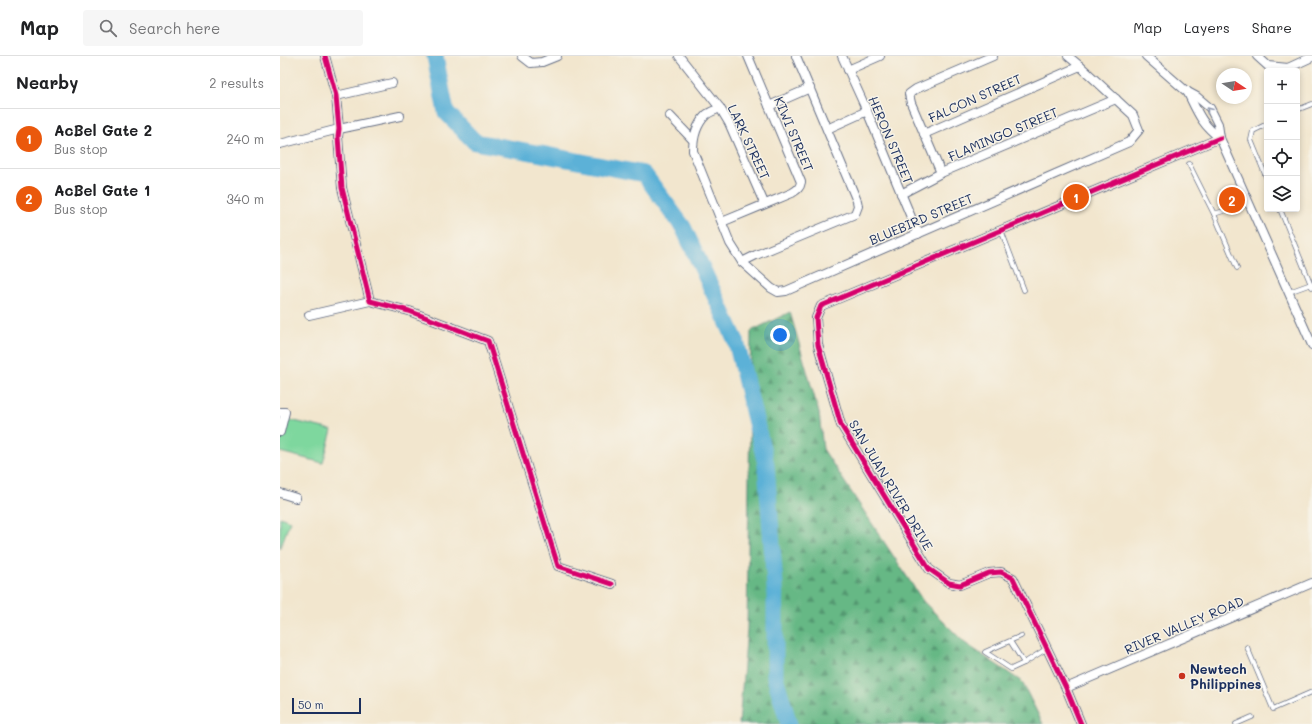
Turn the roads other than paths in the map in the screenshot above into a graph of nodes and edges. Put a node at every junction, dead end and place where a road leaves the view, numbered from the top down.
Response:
1 (325, 56) edge
2 (557, 56) edge
3 (679, 56) edge
4 (748, 56) edge
5 (796, 56) edge
6 (842, 56) edge
7 (880, 56) edge
8 (993, 56) edge
9 (1068, 56) edge
10 (1146, 56) edge
11 (1257, 56) edge
12 (523, 57) edge
13 (1312, 58) edge
14 (1080, 66) junction
15 (848, 70) junction
16 (392, 83) dead end
17 (810, 88) junction
18 (1186, 90) junction
19 (336, 96) junction
20 (1116, 99) junction
21 (1312, 104) edge
22 (769, 106) junction
23 (720, 108) junction
24 (1300, 109) edge
25 (867, 111) junction
26 (400, 116) dead end
27 (670, 116) dead end
28 (1264, 125) edge
29 (339, 129) junction
30 (827, 129) junction
31 (924, 134) junction
32 (1220, 138) junction
33 (693, 140) junction
34 (280, 144) edge
35 (1189, 164) dead end
36 (941, 174) junction
37 (1266, 176) edge
38 (901, 194) junction
39 (1250, 202) junction
40 (764, 203) junction
41 (1281, 212) edge
42 (1214, 214) junction
43 (722, 222) junction
44 (1001, 230) junction
45 (918, 234) junction
46 (742, 262) junction
47 (1237, 268) dead end
48 (1311, 286) edge
49 (1024, 290) dead end
50 (1289, 292) junction
51 (370, 301) junction
52 (309, 315) dead end
53 (1312, 345) edge
54 (280, 412) edge
55 (280, 432) edge
56 (280, 493) edge
57 (296, 498) dead end
58 (1312, 583) edge
59 (612, 584) dead end
60 (1021, 636) dead end
61 (1010, 641) junction
62 (1247, 647) dead end
63 (1046, 650) junction
64 (1024, 663) junction
65 (1066, 688) junction
66 (1312, 692) edge
67 (1252, 717) dead end
68 (1081, 724) edge
69 (1236, 724) edge

1 - 19 street
2 - 12 street
3 - 23 street, LARK STREET
4 - 22 street, KIWI STREET
5 - 17 street
6 - 15 street, HERON STREET
7 - 15 street
8 - 31 street
9 - 14 street, BLUEBIRD STREET
10 - 18 street
11 - 13 street
14 - 20 street, BLUEBIRD STREET
14 - 31 street, FALCON STREET
15 - 25 street, HERON STREET
16 - 19 street
17 - 22 street
17 - 30 street
18 - 32 street
32 -> 18 street
19 - 29 street
20 - 36 street, FLAMINGO STREET
20 - 45 street, BLUEBIRD STREET
21 - 24 lane
22 - 40 street, KIWI STREET
23 - 33 street
23 - 40 street, LARK STREET
25 - 30 street
25 - 38 street, HERON STREET
26 - 29 street
27 - 33 street
28 - 37 lane
29 - 34 street
29 - 51 street
30 - 46 street
31 - 36 street
32 - 39 street
32 - 44 street, SAN JUAN RIVER DRIVE
33 - 43 street, BLUEBIRD STREET
35 - 42 lane
36 - 38 street, FLAMINGO STREET
38 - 45 street, HERON STREET
39 - 42 lane
39 - 50 street
40 - 43 street, KIWI STREET
41 - 48 lane
42 - 47 lane
43 - 46 street, BLUEBIRD STREET
44 - 49 lane
44 - 63 street, SAN JUAN RIVER DRIVE
45 - 46 street, BLUEBIRD STREET
48 - 50 lane
50 - 53 street
51 - 52 street
51 - 59 street
54 - 55 street
56 - 57 street
58 - 65 street, RIVER VALLEY ROAD
60 - 61 lane
61 - 64 lane
61 - 64 lane
62 - 66 lane
63 - 64 lane
63 - 65 street, SAN JUAN RIVER DRIVE
65 - 68 street, SAN JUAN RIVER DRIVE
67 - 69 lane

